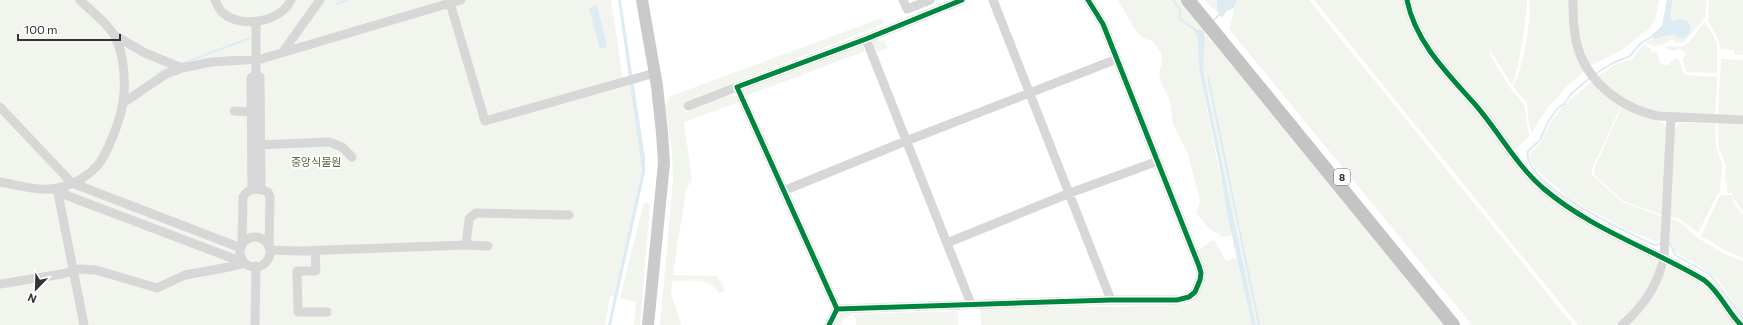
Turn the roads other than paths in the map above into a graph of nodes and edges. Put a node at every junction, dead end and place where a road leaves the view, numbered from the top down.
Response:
1 (80, 0) edge
2 (215, 0) edge
3 (291, 0) edge
4 (320, 0) edge
5 (461, 0) edge
6 (642, 0) edge
7 (903, 0) edge
8 (930, 0) edge
9 (962, 0) edge
10 (993, 0) edge
11 (1088, 0) edge
12 (1188, 0) edge
13 (1198, 0) edge
14 (1406, 0) edge
15 (1574, 0) edge
16 (450, 3) junction
17 (1207, 17) junction
18 (256, 22) junction
19 (1218, 31) junction
20 (114, 34) junction
21 (866, 39) junction
22 (282, 53) junction
23 (256, 59) junction
24 (1117, 59) junction
25 (182, 68) junction
26 (655, 73) junction
27 (256, 74) junction
28 (737, 87) junction
29 (1030, 92) junction
30 (123, 103) junction
31 (688, 106) dead end
32 (0, 107) edge
33 (234, 111) dead end
34 (251, 112) junction
35 (1671, 117) junction
36 (1743, 120) edge
37 (906, 141) junction
38 (251, 145) junction
39 (262, 145) junction
40 (352, 157) dead end
41 (1158, 160) junction
42 (0, 182) edge
43 (72, 183) junction
44 (57, 188) junction
45 (256, 189) junction
46 (783, 191) junction
47 (1070, 193) junction
48 (569, 215) dead end
49 (947, 243) junction
50 (466, 245) junction
51 (488, 246) dead end
52 (242, 247) junction
53 (270, 249) junction
54 (315, 250) junction
55 (1664, 258) junction
56 (245, 263) junction
57 (256, 266) junction
58 (72, 272) junction
59 (0, 284) edge
60 (1111, 300) junction
61 (971, 304) junction
62 (837, 309) junction
63 (327, 312) dead end
64 (84, 325) edge
65 (255, 325) edge
66 (648, 325) edge
67 (829, 325) edge
68 (1453, 325) edge
69 (1463, 325) edge
70 (1622, 325) edge
71 (1741, 325) edge

1 - 20 street
2 - 18 street
3 - 18 street
4 - 22 street
5 - 16 street
6 - 26 main road
7 - 8 street
9 - 21 street
10 - 29 street
11 - 24 street
12 - 17 highway, 8
13 - 17 highway, 8
14 - 55 street
15 - 35 street
16 - 22 street
16 - 26 street
17 - 19 highway, 8
18 - 23 street
19 - 68 highway, 8
19 - 69 highway, 8
20 - 25 street
20 - 30 street
21 - 28 street
21 - 37 street
22 - 23 street
23 - 25 street
23 - 27 street
24 - 29 street
24 - 41 street
25 - 30 street
26 - 66 main road
27 - 34 street
27 - 39 street
28 - 31 street
28 - 46 street
29 - 37 street
29 - 47 street
30 - 43 street
32 - 43 street
33 - 34 street
34 - 38 street
35 - 36 street
35 - 55 street
37 - 46 street
37 - 49 street
38 - 39 street
38 - 45 street
39 - 40 street
39 - 45 street
41 - 47 street
41 - 60 street
42 - 44 street
43 - 44 street
43 - 52 street
44 - 56 street
44 - 58 street
45 - 52 street
45 - 53 street
46 - 62 street
47 - 49 street
47 - 60 street
48 - 50 street
49 - 61 street
50 - 51 street
50 - 54 street
52 - 53 street
52 - 56 street
53 - 54 street
53 - 57 street
54 - 63 street
55 - 70 street
55 - 71 street
56 - 57 street
56 - 58 street
57 - 65 street
58 - 59 street
58 - 64 street
60 - 61 street
61 - 62 street
62 - 67 street

